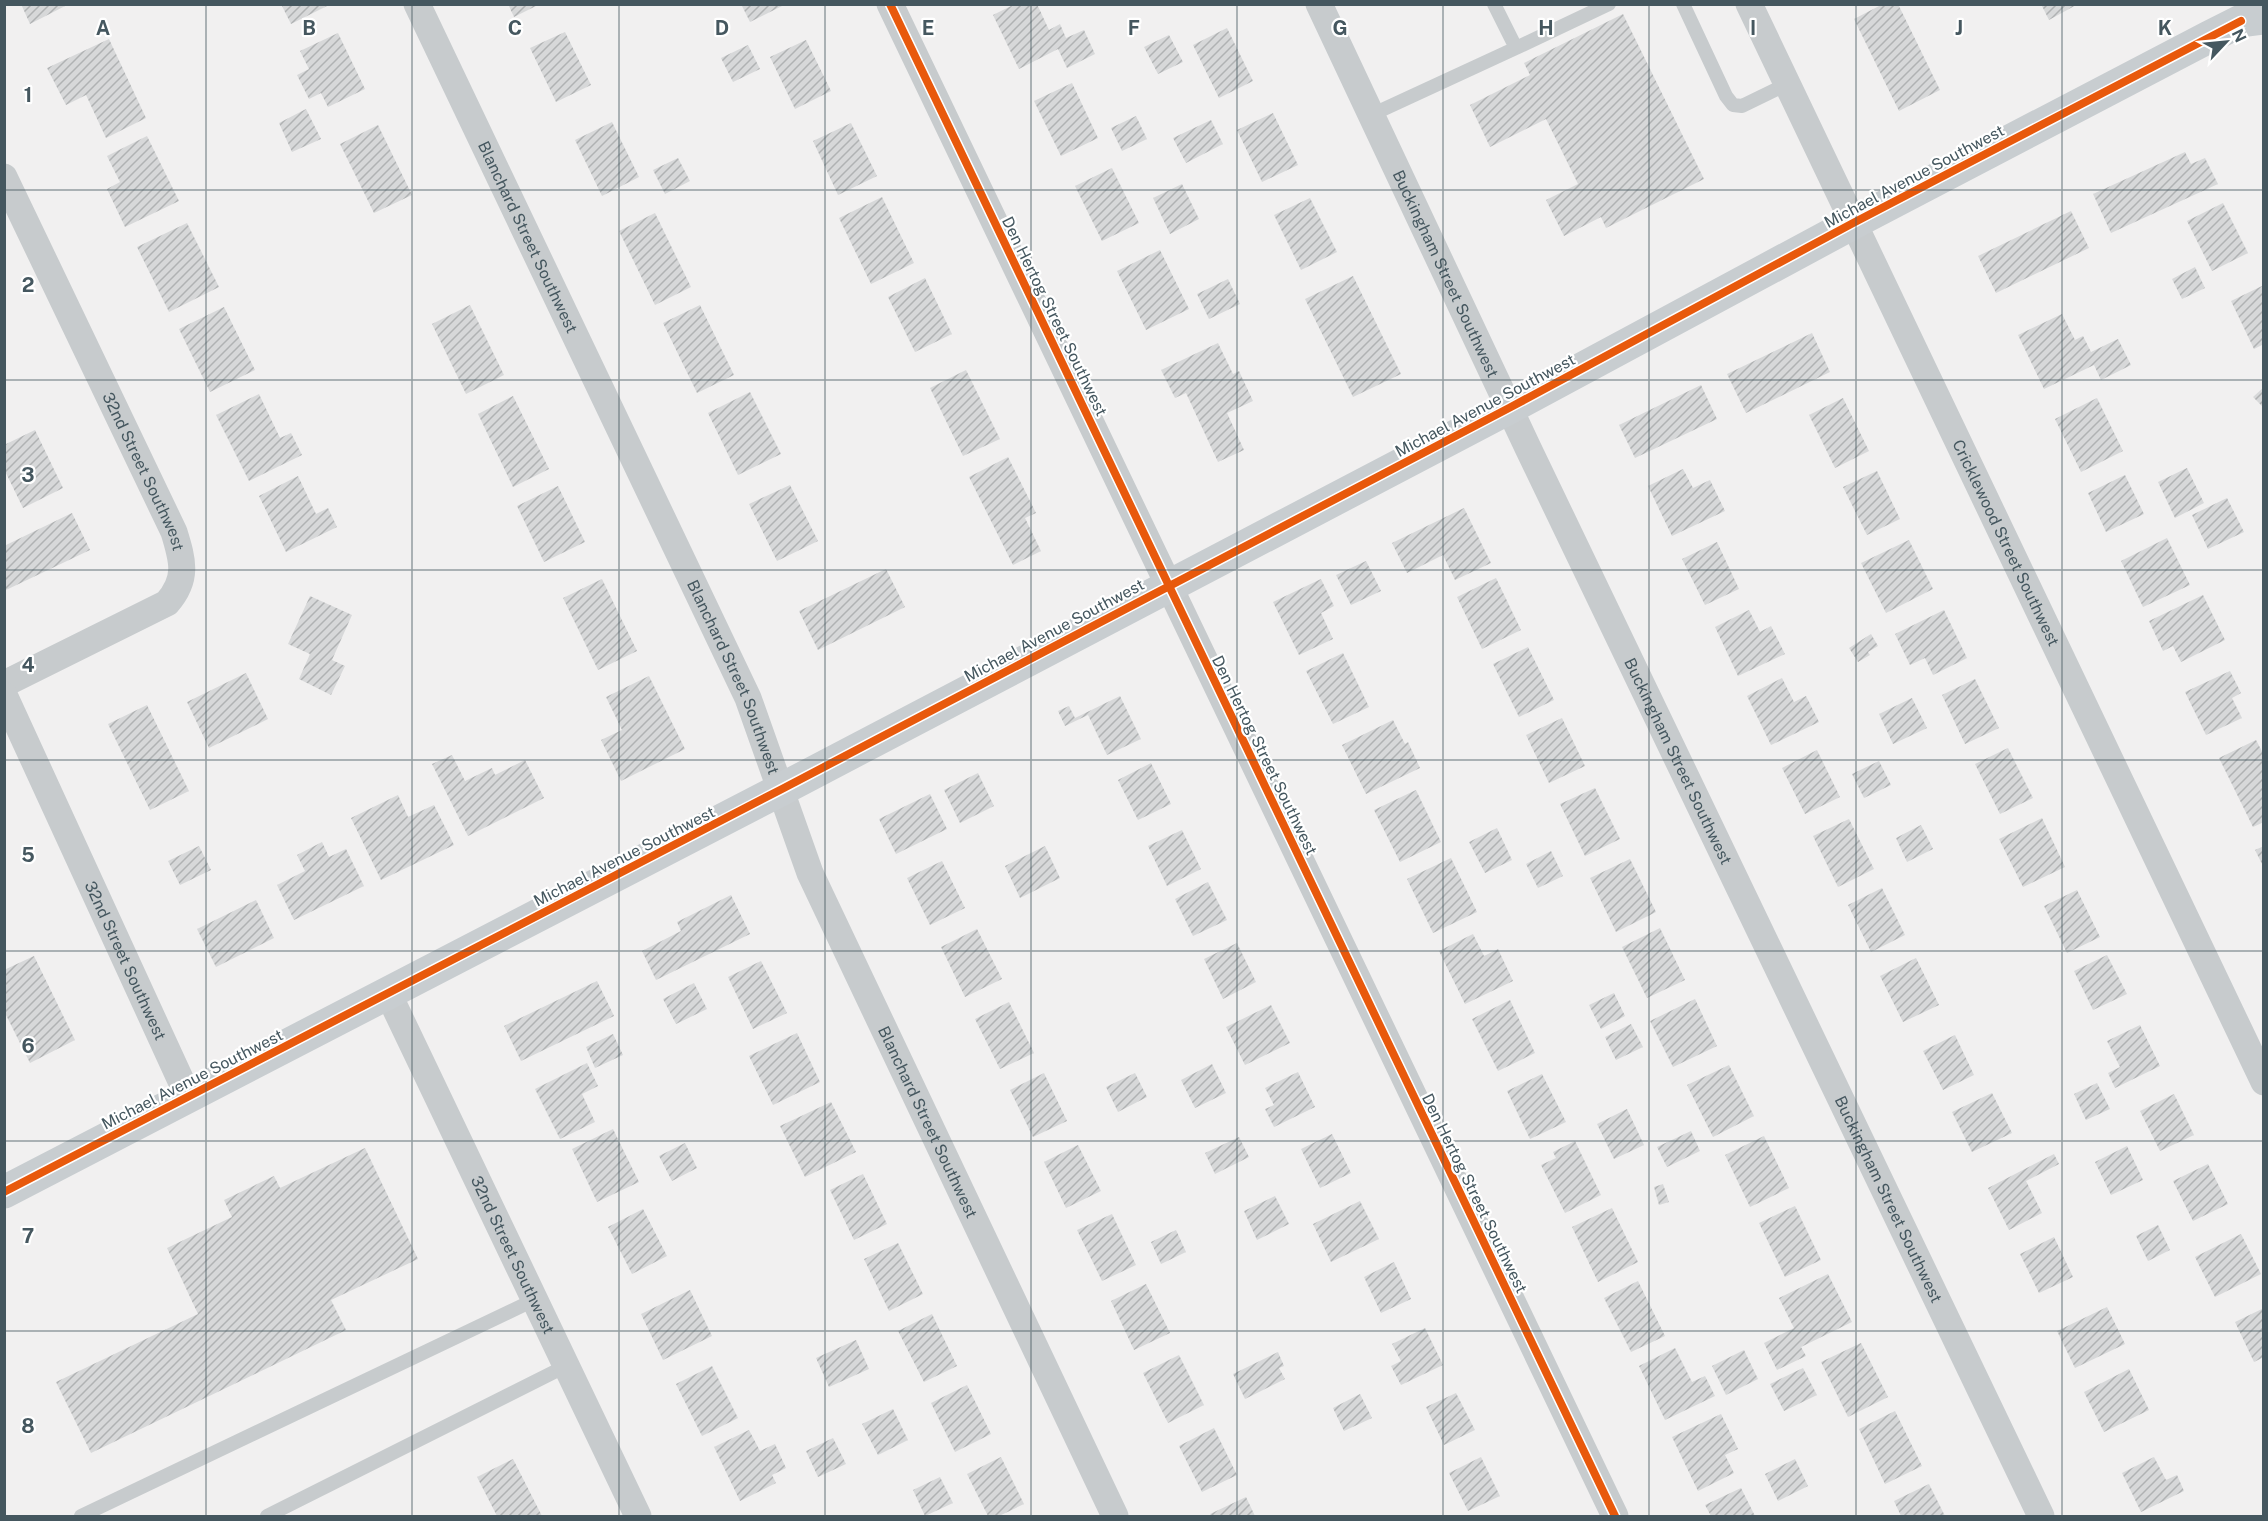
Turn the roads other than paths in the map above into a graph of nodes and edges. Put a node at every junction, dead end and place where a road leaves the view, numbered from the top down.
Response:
1 (417, 4) edge
2 (890, 4) edge
3 (1319, 4) edge
4 (1494, 4) edge
5 (1609, 4) edge
6 (1683, 4) edge
7 (1749, 4) edge
8 (2248, 12) edge
9 (1516, 48) junction
10 (1787, 84) junction
11 (1371, 114) junction
12 (4, 177) edge
13 (1855, 222) junction
14 (1509, 408) junction
15 (1168, 585) junction
16 (4, 684) edge
17 (4, 695) edge
18 (782, 789) junction
19 (387, 993) junction
20 (2264, 1082) edge
21 (188, 1096) junction
22 (4, 1192) edge
23 (534, 1300) junction
24 (566, 1366) junction
25 (81, 1516) edge
26 (267, 1516) edge
27 (638, 1516) edge
28 (1115, 1516) edge
29 (1615, 1516) edge
30 (2041, 1516) edge

1 - 18 street, Blanchard Street Southwest
2 - 15 street, Den Hertog Street Southwest
3 - 11 street, Buckingham Street Southwest
4 - 9 lane
5 - 9 lane
6 - 10 lane
7 - 10 street, Cricklewood Street Southwest
8 - 13 street, Michael Avenue Southwest
9 - 11 lane
10 - 13 street, Cricklewood Street Southwest
11 - 14 street, Buckingham Street Southwest
12 - 16 street, 32nd Street Southwest
13 - 14 street, Michael Avenue Southwest
13 - 20 street, Cricklewood Street Southwest
14 - 15 street, Michael Avenue Southwest
14 - 30 street, Buckingham Street Southwest
15 - 18 street, Michael Avenue Southwest
15 - 29 street, Den Hertog Street Southwest
17 - 21 street, 32nd Street Southwest
18 - 19 street, Michael Avenue Southwest
18 - 28 street, Blanchard Street Southwest
19 - 21 street, Michael Avenue Southwest
19 - 23 street, 32nd Street Southwest
21 - 22 street, Michael Avenue Southwest
23 - 24 street, 32nd Street Southwest
23 - 25 lane
24 - 26 lane
24 - 27 street, 32nd Street Southwest

